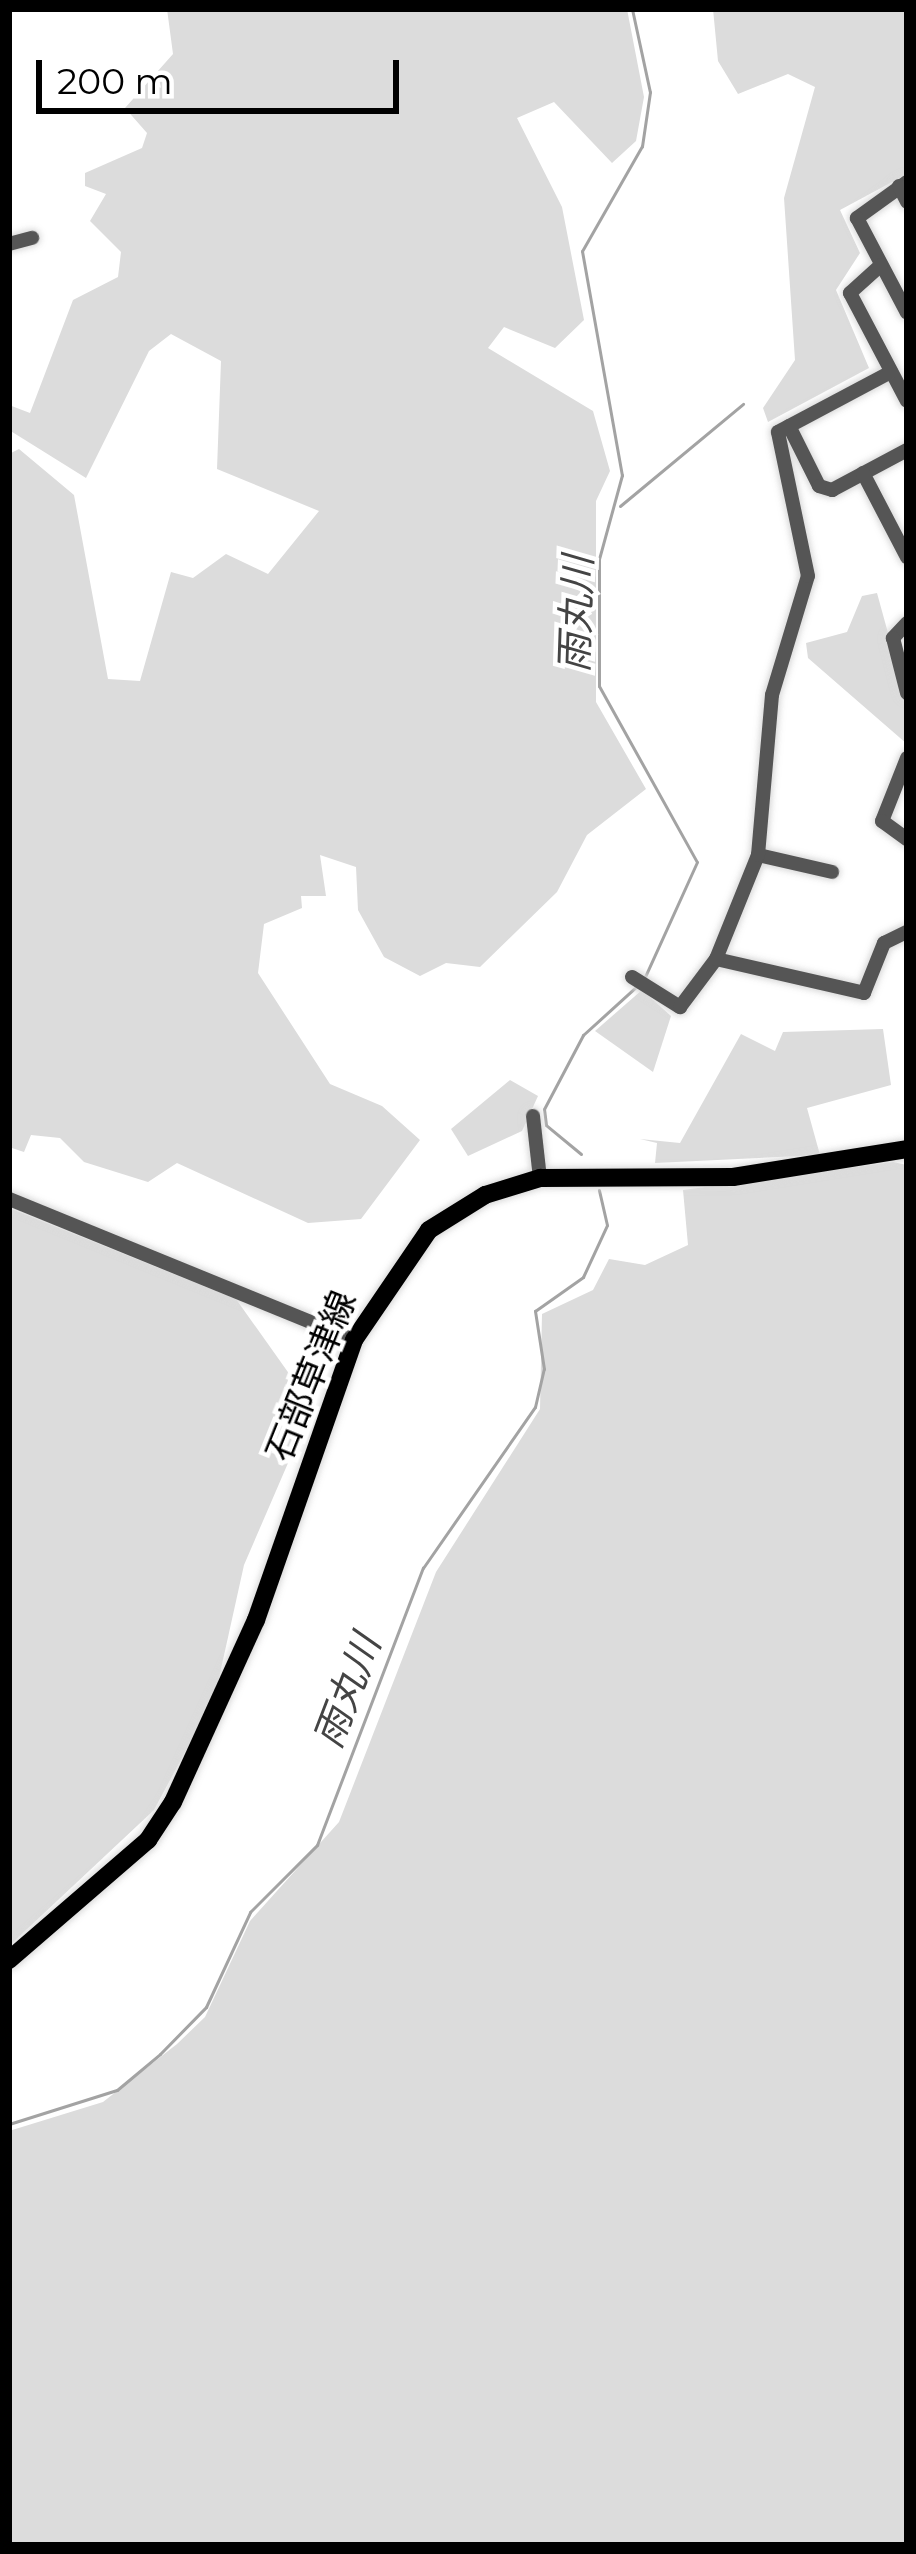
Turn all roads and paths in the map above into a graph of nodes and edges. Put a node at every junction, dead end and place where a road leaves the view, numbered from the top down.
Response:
1 (903, 184) edge
2 (907, 202) edge
3 (32, 238) dead end
4 (9, 244) edge
5 (881, 265) junction
6 (907, 313) edge
7 (891, 372) junction
8 (907, 401) edge
9 (789, 426) junction
10 (907, 450) edge
11 (863, 473) junction
12 (907, 556) edge
13 (907, 623) edge
14 (907, 693) edge
15 (907, 758) edge
16 (907, 839) edge
17 (758, 855) junction
18 (832, 872) dead end
19 (907, 932) edge
20 (716, 958) junction
21 (637, 982) dead end
22 (533, 1116) dead end
23 (907, 1149) edge
24 (539, 1178) junction
25 (9, 1199) edge
26 (354, 1340) junction
27 (9, 1960) edge

1 - 2 street
1 - 5 street
3 - 4 street
5 - 6 street
5 - 7 street
7 - 8 street
7 - 9 street
9 - 11 street
9 - 17 street
10 - 11 street
11 - 12 street
13 - 14 street
15 - 16 street
17 - 18 street
17 - 20 street
19 - 20 street
20 - 21 street
22 - 24 street
23 - 24 main road, 石部草津線
24 - 26 main road, 石部草津線
25 - 26 street
26 - 27 main road, 石部草津線

